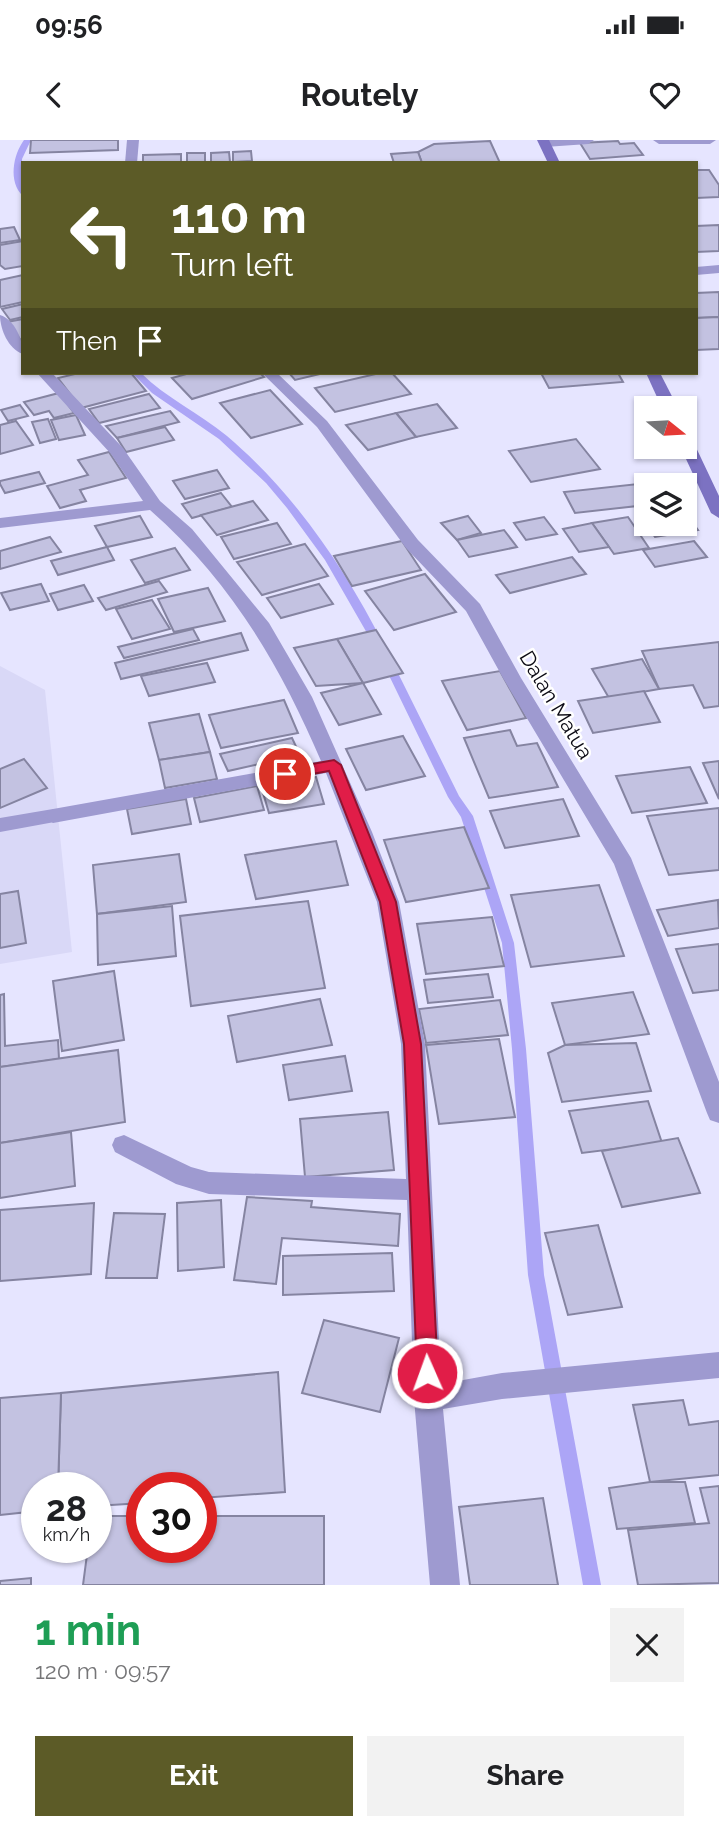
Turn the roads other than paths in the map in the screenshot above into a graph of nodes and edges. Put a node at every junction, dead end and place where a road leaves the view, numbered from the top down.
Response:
1 (133, 140) edge
2 (588, 140) edge
3 (659, 140) edge
4 (710, 140) edge
5 (544, 141) edge
6 (131, 161) edge
7 (553, 161) edge
8 (719, 269) edge
9 (698, 271) edge
10 (0, 319) edge
11 (21, 347) edge
12 (46, 375) edge
13 (271, 375) edge
14 (654, 375) edge
15 (664, 396) edge
16 (693, 459) edge
17 (153, 505) junction
18 (719, 513) edge
19 (0, 523) edge
20 (334, 765) junction
21 (0, 825) edge
22 (719, 1113) edge
23 (124, 1145) dead end
24 (421, 1190) junction
25 (719, 1365) edge
26 (428, 1399) junction
27 (445, 1585) edge

1 - 6 street
2 - 5 street
3 - 4 street
5 - 7 main road
8 - 9 street
10 - 11 street
12 - 17 street
13 - 22 street, Dalan Matua
14 - 15 main road
16 - 18 main road
17 - 19 street
17 - 20 street
20 - 21 street
20 - 24 street
23 - 24 street
24 - 26 street
25 - 26 street
26 - 27 street

